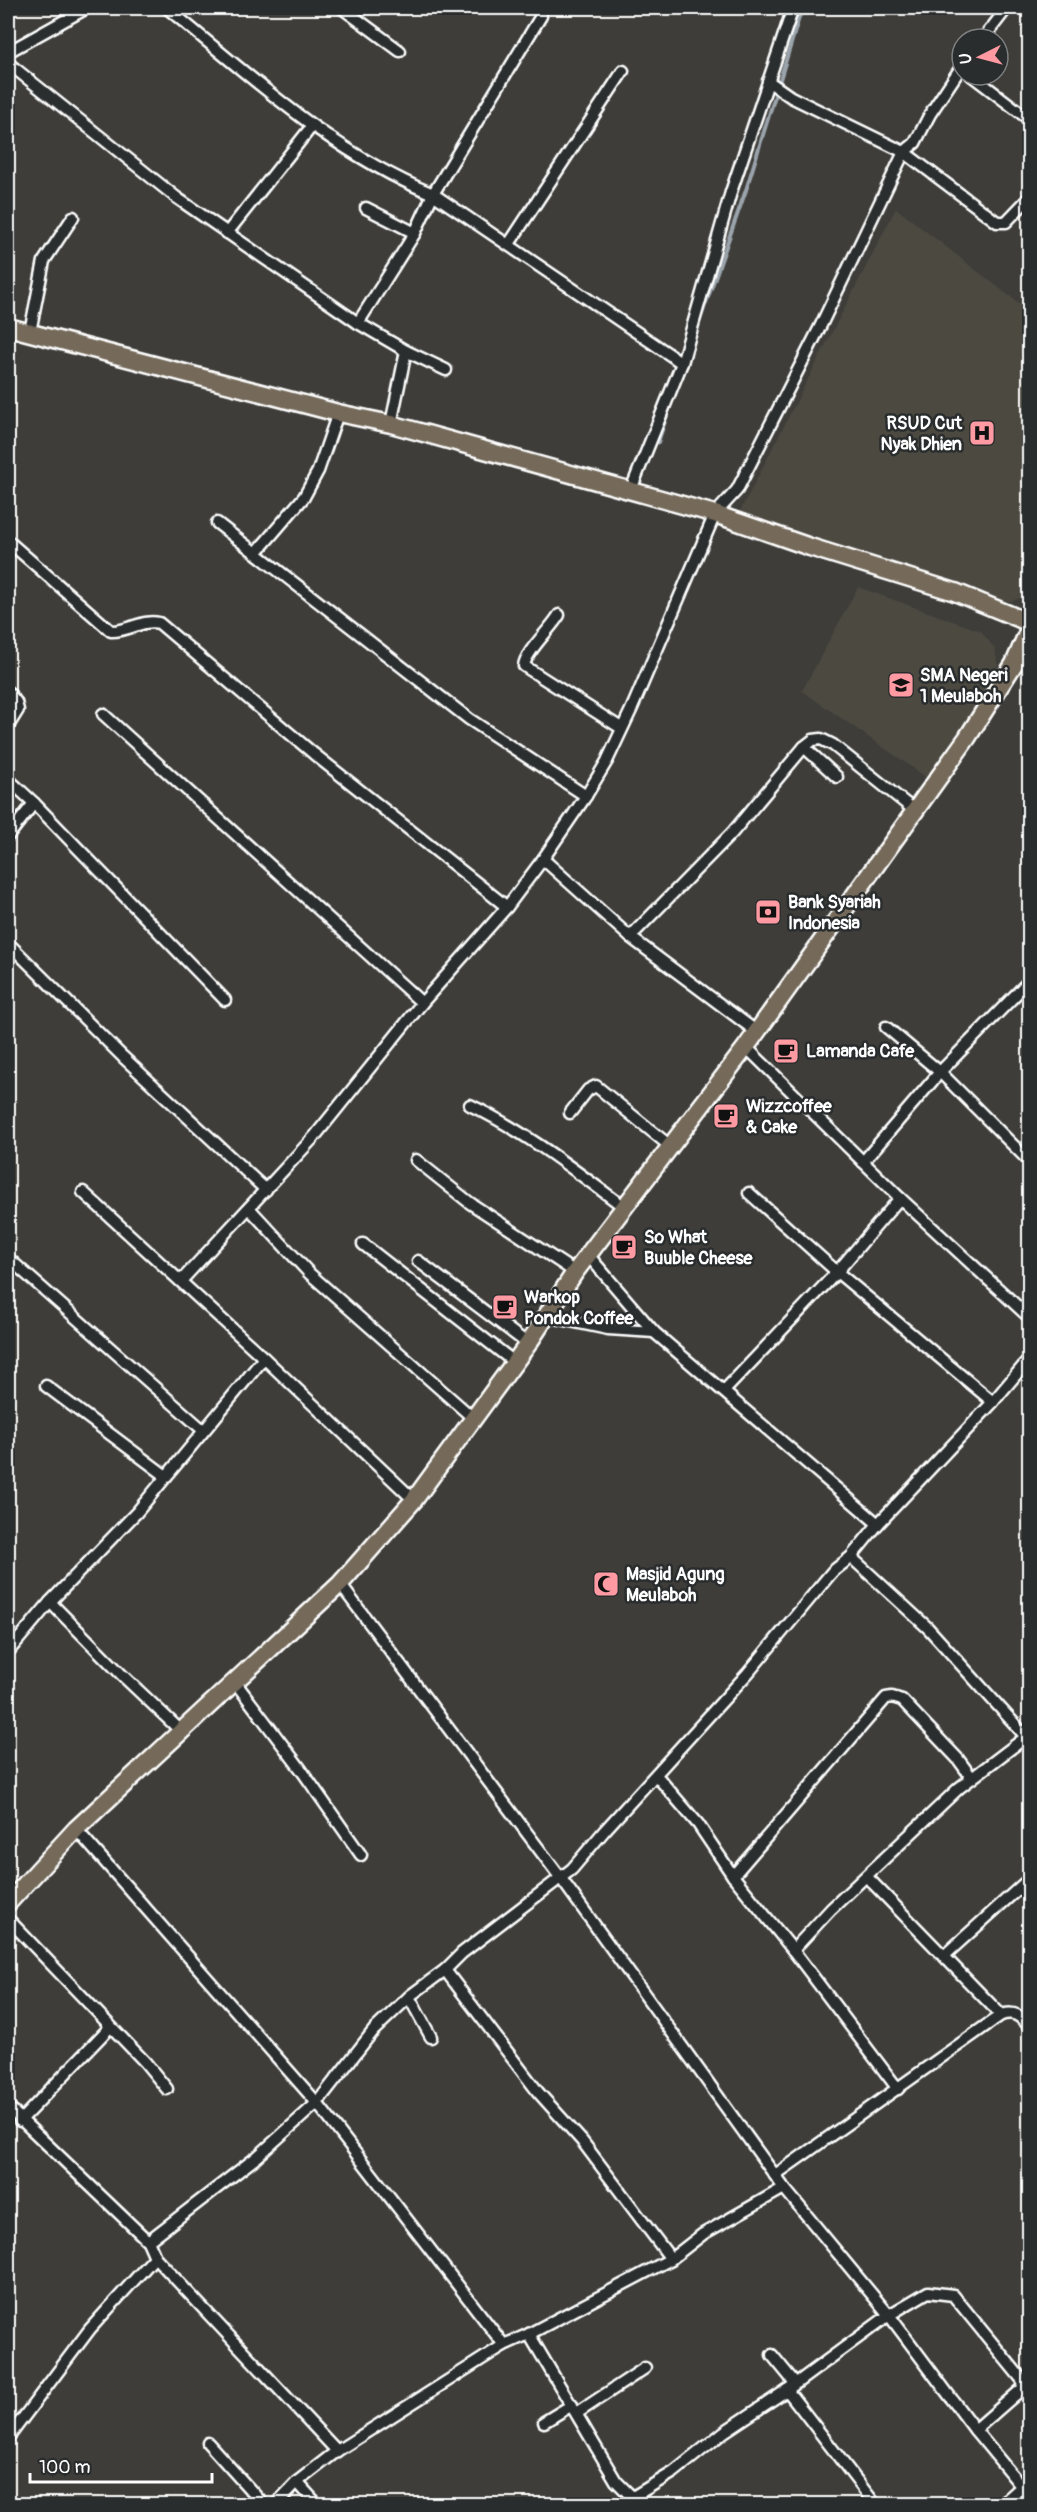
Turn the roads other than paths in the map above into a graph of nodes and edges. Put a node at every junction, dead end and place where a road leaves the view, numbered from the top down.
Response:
1 (87, 8) edge
2 (167, 8) edge
3 (342, 8) edge
4 (793, 8) edge
5 (1007, 8) edge
6 (541, 16) dead end
7 (992, 27) edge
8 (400, 51) dead end
9 (8, 52) edge
10 (8, 63) edge
11 (623, 71) dead end
12 (768, 81) junction
13 (950, 85) edge
14 (986, 87) edge
15 (1029, 120) edge
16 (312, 126) junction
17 (903, 152) junction
18 (433, 194) junction
19 (1029, 197) edge
20 (366, 208) dead end
21 (74, 217) dead end
22 (228, 233) junction
23 (415, 233) junction
24 (509, 244) junction
25 (358, 323) junction
26 (8, 327) edge
27 (30, 332) junction
28 (406, 351) junction
29 (682, 363) junction
30 (446, 370) dead end
31 (338, 413) junction
32 (390, 424) junction
33 (630, 492) junction
34 (715, 514) junction
35 (217, 523) dead end
36 (8, 541) edge
37 (256, 554) junction
38 (560, 615) dead end
39 (1029, 625) edge
40 (1029, 652) edge
41 (1014, 664) junction
42 (8, 692) edge
43 (103, 714) dead end
44 (8, 726) edge
45 (621, 728) junction
46 (804, 747) junction
47 (837, 777) dead end
48 (8, 779) edge
49 (586, 796) junction
50 (34, 803) junction
51 (914, 810) junction
52 (8, 836) edge
53 (543, 859) junction
54 (507, 907) junction
55 (630, 937) junction
56 (8, 943) edge
57 (1029, 980) edge
58 (225, 1000) dead end
59 (422, 1003) junction
60 (886, 1027) dead end
61 (757, 1032) junction
62 (746, 1047) junction
63 (940, 1072) junction
64 (470, 1105) dead end
65 (570, 1113) dead end
66 (670, 1146) junction
67 (417, 1160) dead end
68 (863, 1162) junction
69 (1029, 1162) edge
70 (266, 1190) junction
71 (83, 1192) dead end
72 (749, 1193) dead end
73 (900, 1198) junction
74 (624, 1207) junction
75 (249, 1208) junction
76 (363, 1244) dead end
77 (588, 1255) junction
78 (8, 1258) edge
79 (418, 1261) dead end
80 (575, 1272) junction
81 (837, 1272) junction
82 (181, 1281) junction
83 (546, 1316) junction
84 (1029, 1318) edge
85 (654, 1332) junction
86 (528, 1344) junction
87 (264, 1358) junction
88 (1029, 1358) edge
89 (514, 1362) junction
90 (46, 1386) dead end
91 (724, 1391) junction
92 (993, 1402) junction
93 (473, 1418) junction
94 (203, 1430) junction
95 (166, 1476) junction
96 (414, 1500) junction
97 (878, 1524) junction
98 (851, 1557) junction
99 (340, 1584) junction
100 (50, 1602) junction
101 (8, 1652) edge
102 (235, 1682) junction
103 (182, 1732) junction
104 (1028, 1738) edge
105 (656, 1775) junction
106 (972, 1778) junction
107 (76, 1829) junction
108 (361, 1855) dead end
109 (560, 1876) junction
110 (733, 1876) junction
111 (867, 1877) junction
112 (1029, 1878) edge
113 (8, 1903) edge
114 (8, 1919) edge
115 (793, 1950) junction
116 (945, 1955) junction
117 (445, 1970) junction
118 (409, 1997) junction
119 (1001, 2015) junction
120 (110, 2027) junction
121 (1029, 2027) edge
122 (431, 2037) dead end
123 (167, 2089) dead end
124 (898, 2089) junction
125 (317, 2103) junction
126 (8, 2107) edge
127 (20, 2121) junction
128 (775, 2175) junction
129 (784, 2188) junction
130 (148, 2241) junction
131 (155, 2257) junction
132 (671, 2259) junction
133 (889, 2315) junction
134 (529, 2334) junction
135 (504, 2345) junction
136 (772, 2355) dead end
137 (645, 2368) dead end
138 (791, 2387) junction
139 (575, 2409) junction
140 (544, 2422) dead end
141 (975, 2430) junction
142 (8, 2438) edge
143 (208, 2443) dead end
144 (337, 2451) junction
145 (297, 2482) junction
146 (1026, 2483) edge
147 (636, 2501) edge
148 (263, 2505) edge
149 (276, 2505) edge
150 (317, 2505) edge
151 (875, 2505) edge
152 (1002, 2505) edge

1 - 9 street
2 - 16 street
3 - 8 street
4 - 12 street
5 - 7 street
6 - 18 street
10 - 22 street
11 - 24 street
12 - 17 street
12 - 29 street
13 - 17 street
14 - 15 street
16 - 18 street
16 - 22 street
17 - 19 street
17 - 34 street
18 - 23 street
18 - 24 street
20 - 23 street
21 - 27 street
22 - 25 street
23 - 25 street
24 - 29 street
25 - 28 street
26 - 27 main road
27 - 31 main road
28 - 30 street
28 - 32 street
29 - 33 street
31 - 32 main road
31 - 37 street
32 - 33 main road
33 - 34 main road
34 - 39 main road
34 - 45 street
35 - 37 street
36 - 54 street
37 - 49 street
38 - 45 street
39 - 41 main road
40 - 41 main road
41 - 51 main road
42 - 44 street
43 - 59 street
45 - 49 street
46 - 47 street
46 - 51 street
46 - 55 street
48 - 50 street
49 - 53 street
50 - 52 street
50 - 58 street
51 - 61 main road
53 - 54 street
53 - 55 street
54 - 59 street
55 - 61 street
56 - 70 street
57 - 63 street
59 - 70 street
60 - 63 street
61 - 62 main road
62 - 66 main road
62 - 68 street
63 - 68 street
63 - 69 street
64 - 74 street
65 - 66 street
66 - 74 main road
67 - 80 street
68 - 73 street
70 - 75 street
71 - 82 street
72 - 81 street
73 - 81 street
73 - 84 street
74 - 77 main road
75 - 82 street
75 - 93 street
76 - 89 street
77 - 80 main road
77 - 85 street
78 - 94 street
79 - 86 street
80 - 83 main road
81 - 91 street
81 - 92 street
82 - 87 street
83 - 85 street
83 - 86 main road
85 - 91 street
86 - 89 main road
87 - 94 street
87 - 96 street
88 - 92 street
89 - 93 main road
90 - 95 street
91 - 97 street
92 - 97 street
93 - 96 main road
94 - 95 street
95 - 100 street
96 - 99 main road
97 - 98 street
98 - 104 street
98 - 105 street
99 - 102 main road
99 - 109 street
100 - 101 street
100 - 103 street
102 - 103 main road
102 - 108 street
103 - 107 main road
104 - 106 street
105 - 109 street
105 - 110 street
106 - 110 street
106 - 111 street
107 - 113 main road
107 - 125 street
109 - 117 street
109 - 128 street
110 - 115 street
111 - 115 street
111 - 116 street
112 - 116 street
114 - 120 street
115 - 124 street
116 - 119 street
117 - 118 street
117 - 132 street
118 - 122 street
118 - 125 street
119 - 121 street
119 - 124 street
120 - 123 street
120 - 127 street
124 - 128 street
125 - 130 street
125 - 135 street
126 - 127 street
127 - 130 street
128 - 129 street
129 - 132 street
129 - 133 street
130 - 131 street
131 - 142 street
131 - 144 street
132 - 134 street
133 - 138 street
133 - 141 street
133 - 141 street
134 - 135 street
134 - 139 street
135 - 144 street
136 - 138 street
137 - 139 street
138 - 147 street
138 - 151 street
139 - 140 street
139 - 147 street
141 - 146 street
143 - 148 street
144 - 145 street
145 - 149 street
145 - 150 street
146 - 152 street

